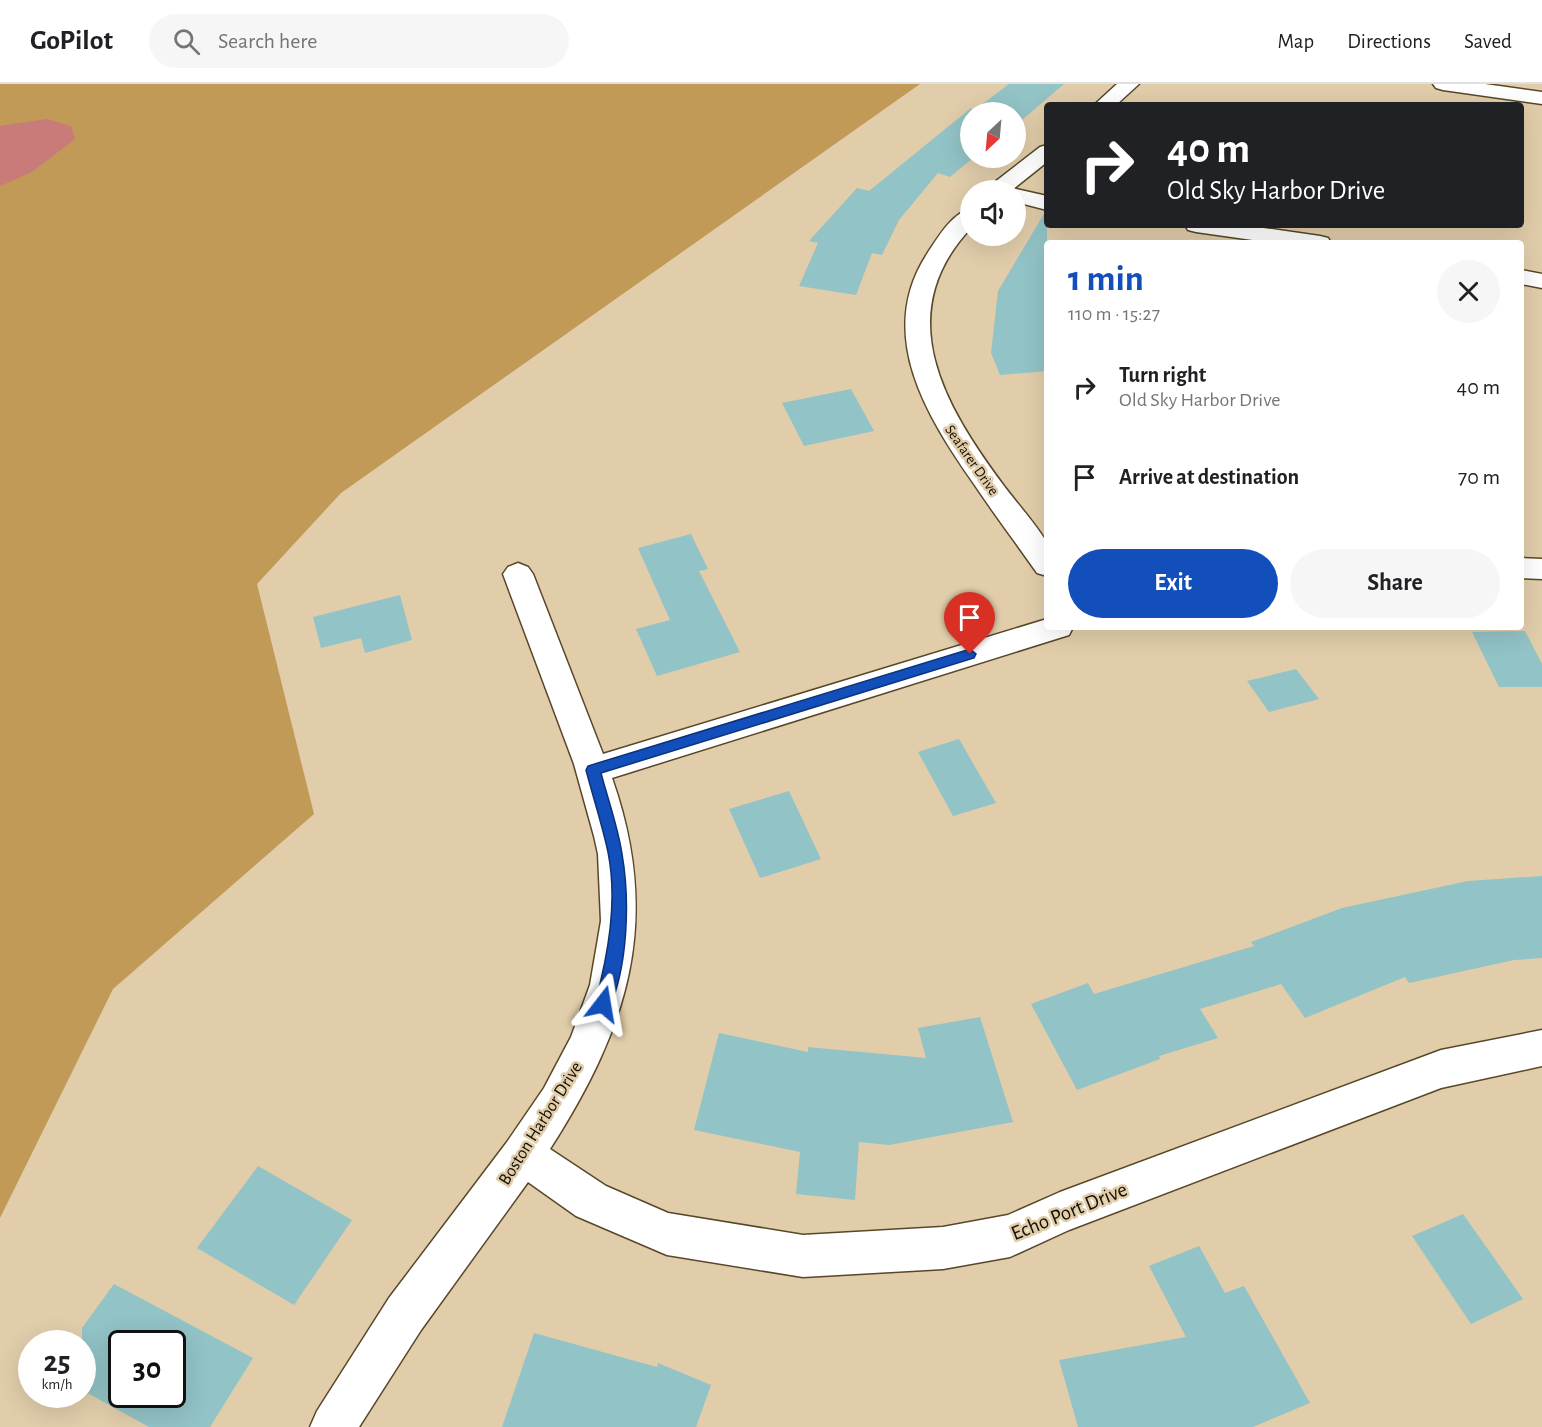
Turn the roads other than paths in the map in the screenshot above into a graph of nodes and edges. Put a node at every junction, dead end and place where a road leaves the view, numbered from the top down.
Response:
1 (1129, 84) edge
2 (1443, 84) edge
3 (1542, 99) edge
4 (1108, 102) edge
5 (1044, 153) edge
6 (1012, 180) edge
7 (1026, 198) edge
8 (1044, 202) edge
9 (960, 225) edge
10 (1218, 228) edge
11 (1300, 240) edge
12 (1524, 277) edge
13 (1542, 280) edge
14 (1044, 562) edge
15 (1524, 568) edge
16 (1542, 569) edge
17 (518, 574) dead end
18 (1048, 630) edge
19 (593, 770) junction
20 (1542, 1048) edge
21 (524, 1155) junction
22 (333, 1427) edge

1 - 4 street
2 - 3 street
5 - 6 street
7 - 8 street
9 - 14 street, Seafarer Drive
10 - 11 street
12 - 13 street
15 - 16 street
17 - 19 street, Boston Harbor Drive
18 - 19 street
19 - 21 street, Boston Harbor Drive
20 - 21 street, Echo Port Drive
21 - 22 street, Boston Harbor Drive

